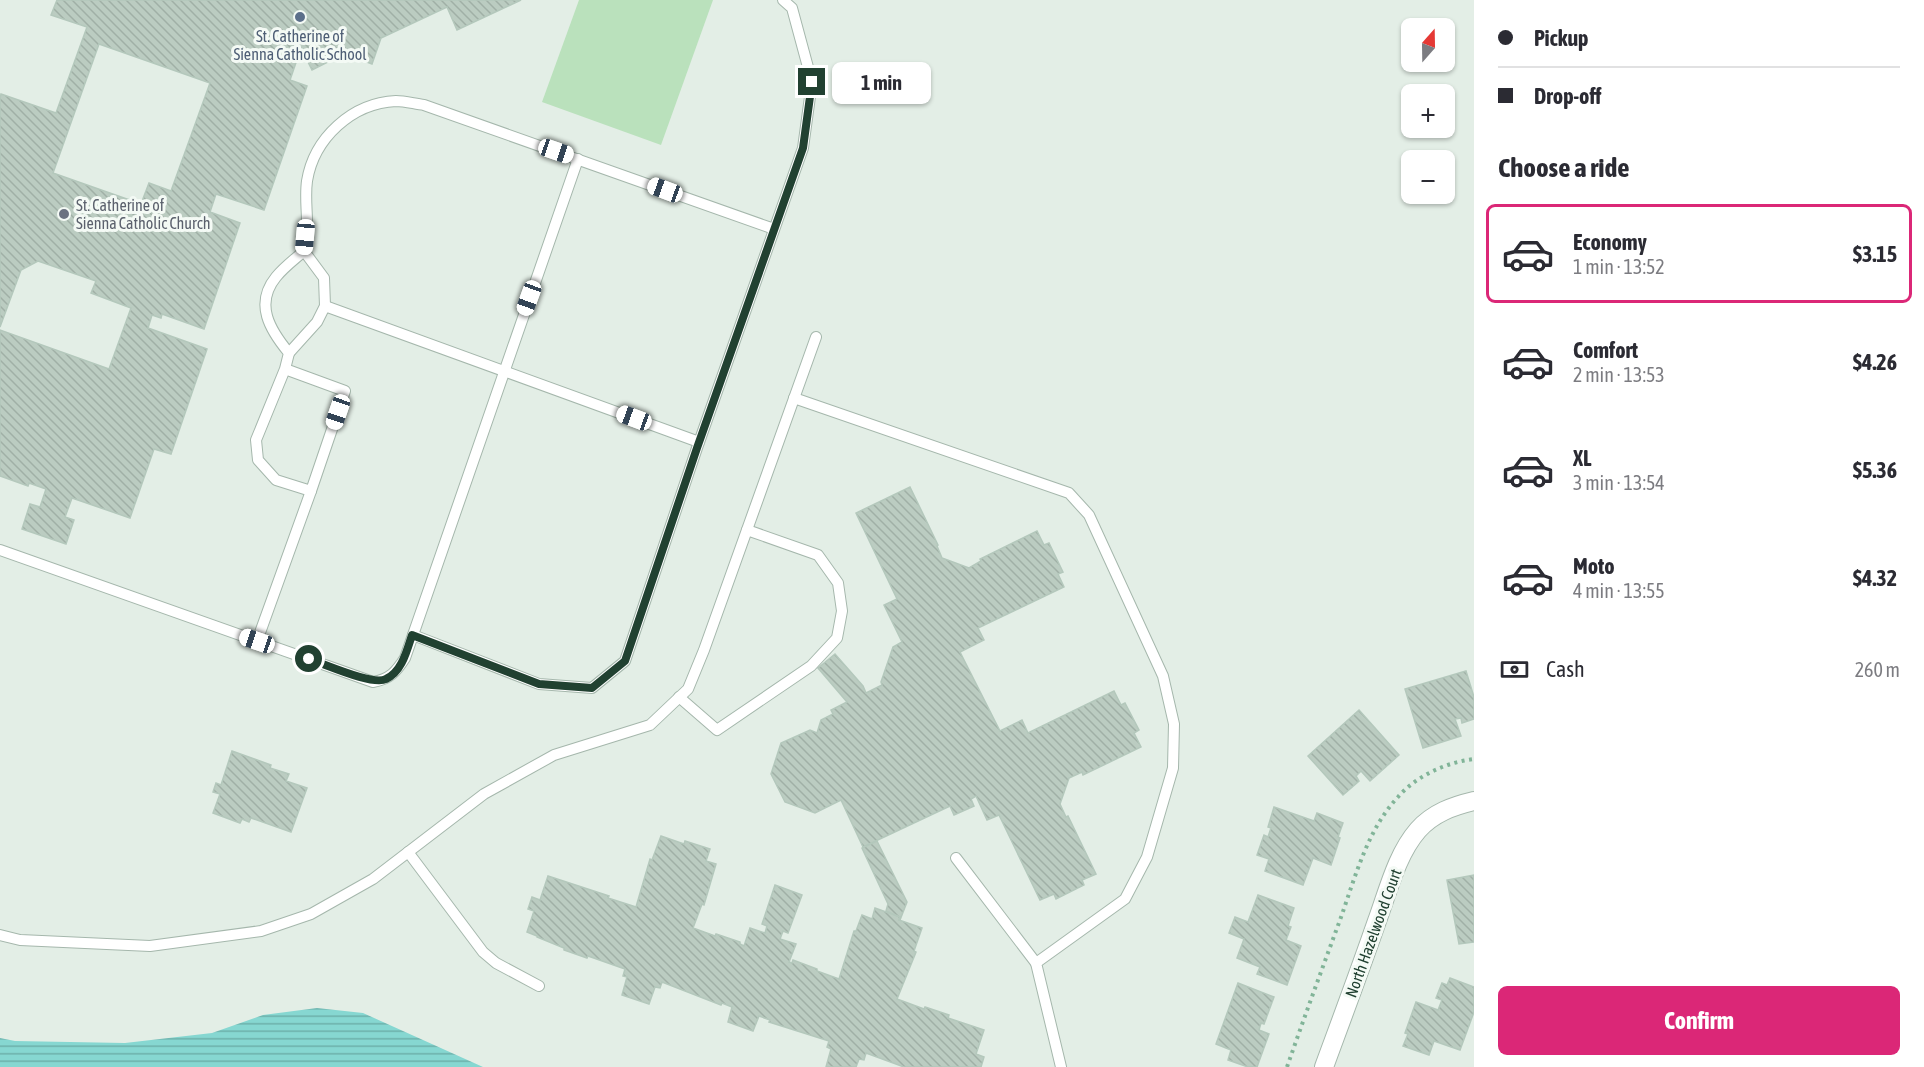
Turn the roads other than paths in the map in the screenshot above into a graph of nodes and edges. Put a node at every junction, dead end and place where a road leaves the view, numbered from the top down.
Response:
1 (783, 0) edge
2 (796, 4) edge
3 (578, 159) junction
4 (774, 229) junction
5 (304, 251) junction
6 (325, 306) junction
7 (816, 337) dead end
8 (289, 353) junction
9 (285, 369) junction
10 (503, 371) junction
11 (794, 398) junction
12 (699, 442) junction
13 (311, 491) junction
14 (747, 530) junction
15 (0, 550) edge
16 (412, 635) junction
17 (257, 641) junction
18 (680, 697) junction
19 (1474, 801) edge
20 (408, 852) junction
21 (956, 858) dead end
22 (0, 935) edge
23 (1036, 963) junction
24 (539, 986) dead end
25 (1061, 1067) edge
26 (1324, 1067) edge

1 - 2 lane
2 - 4 lane
3 - 4 lane
3 - 5 lane
3 - 10 lane
4 - 12 lane
5 - 6 lane
5 - 8 lane
6 - 8 lane
6 - 10 lane
7 - 11 lane
8 - 9 lane
9 - 13 lane
9 - 13 lane
10 - 12 lane
10 - 16 lane
11 - 14 lane
11 - 23 lane
12 - 16 lane
13 - 17 lane
14 - 18 lane
14 - 18 lane
15 - 17 lane
16 - 17 lane
18 - 20 lane
19 - 26 street, North Hazelwood Court
20 - 22 lane
20 - 24 lane
21 - 23 lane
23 - 25 lane

